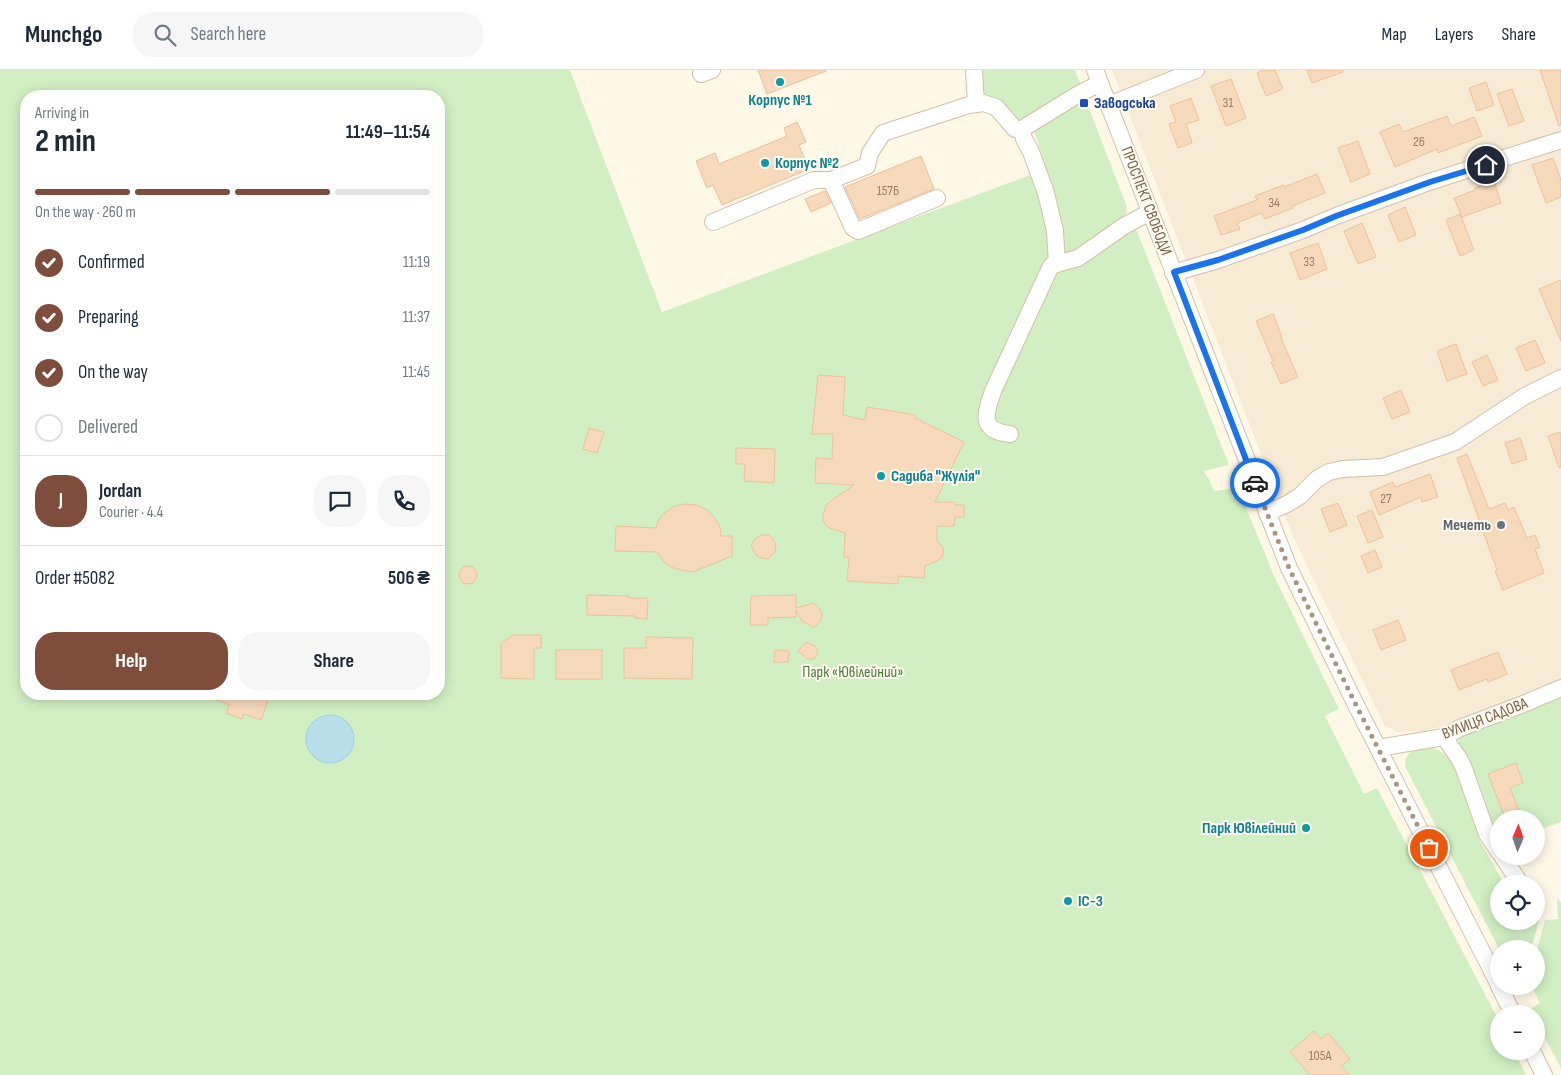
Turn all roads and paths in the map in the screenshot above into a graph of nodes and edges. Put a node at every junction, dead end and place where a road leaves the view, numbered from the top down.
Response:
1 (974, 70) edge
2 (1196, 70) edge
3 (1098, 77) edge
4 (976, 104) junction
5 (1109, 105) junction
6 (1022, 129) junction
7 (1561, 140) edge
8 (831, 180) junction
9 (937, 198) dead end
10 (1150, 212) junction
11 (713, 222) dead end
12 (1057, 264) junction
13 (1174, 272) junction
14 (1561, 378) edge
15 (1010, 434) dead end
16 (1267, 513) junction
17 (1561, 688) edge
18 (1444, 737) junction
19 (1378, 748) junction
20 (1490, 840) edge
21 (1490, 968) edge
22 (1536, 1060) edge
23 (1544, 1075) edge

1 - 4 street
2 - 5 street
3 - 5 street, ПРОСПЕКТ СВОБОДИ
3 - 6 street
4 - 6 street
4 - 8 street
5 - 10 street, ПРОСПЕКТ СВОБОДИ
6 - 12 street
7 - 13 street
8 - 9 street
8 - 11 street
10 - 12 street
10 - 13 street, ПРОСПЕКТ СВОБОДИ
12 - 15 street
13 - 16 street, ПРОСПЕКТ СВОБОДИ
14 - 16 street
16 - 19 street, ПРОСПЕКТ СВОБОДИ
17 - 18 street, ВУЛИЦЯ САДОВА
18 - 19 street, ВУЛИЦЯ САДОВА
18 - 20 street
19 - 21 street, ПРОСПЕКТ СВОБОДИ
22 - 23 street

